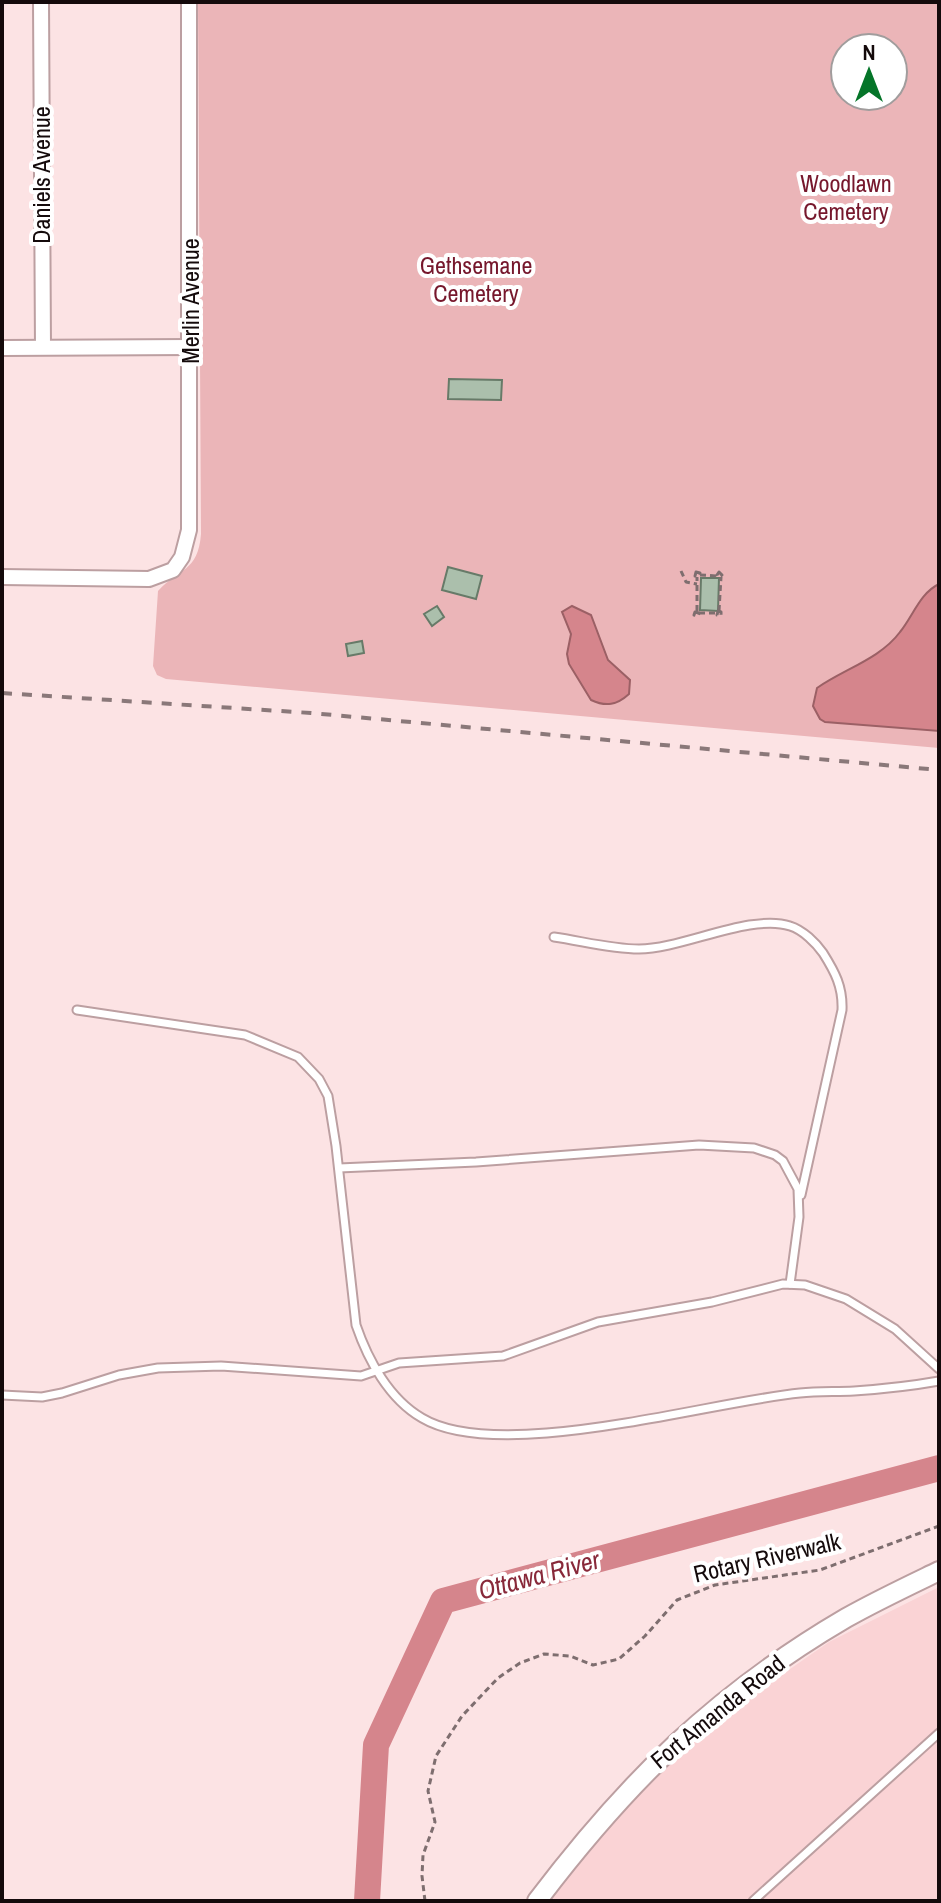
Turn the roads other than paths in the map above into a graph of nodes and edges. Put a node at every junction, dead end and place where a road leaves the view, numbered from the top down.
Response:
1 (41, 2) edge
2 (189, 2) edge
3 (43, 347) junction
4 (191, 347) junction
5 (2, 348) edge
6 (2, 577) edge
7 (554, 937) dead end
8 (77, 1010) dead end
9 (339, 1168) junction
10 (800, 1201) junction
11 (790, 1284) junction
12 (939, 1369) edge
13 (378, 1370) junction
14 (939, 1381) edge
15 (2, 1395) edge
16 (939, 1571) edge
17 (939, 1733) edge
18 (537, 1901) edge
19 (753, 1901) edge

1 - 3 street, Daniels Avenue
2 - 4 street, Merlin Avenue
3 - 4 street
3 - 5 street
4 - 6 street, Merlin Avenue
7 - 10 lane
8 - 9 lane
9 - 10 lane
9 - 13 lane
10 - 11 lane
11 - 12 lane
11 - 13 lane
13 - 14 lane
13 - 15 lane
16 - 18 street, Fort Amanda Road
17 - 19 lane

